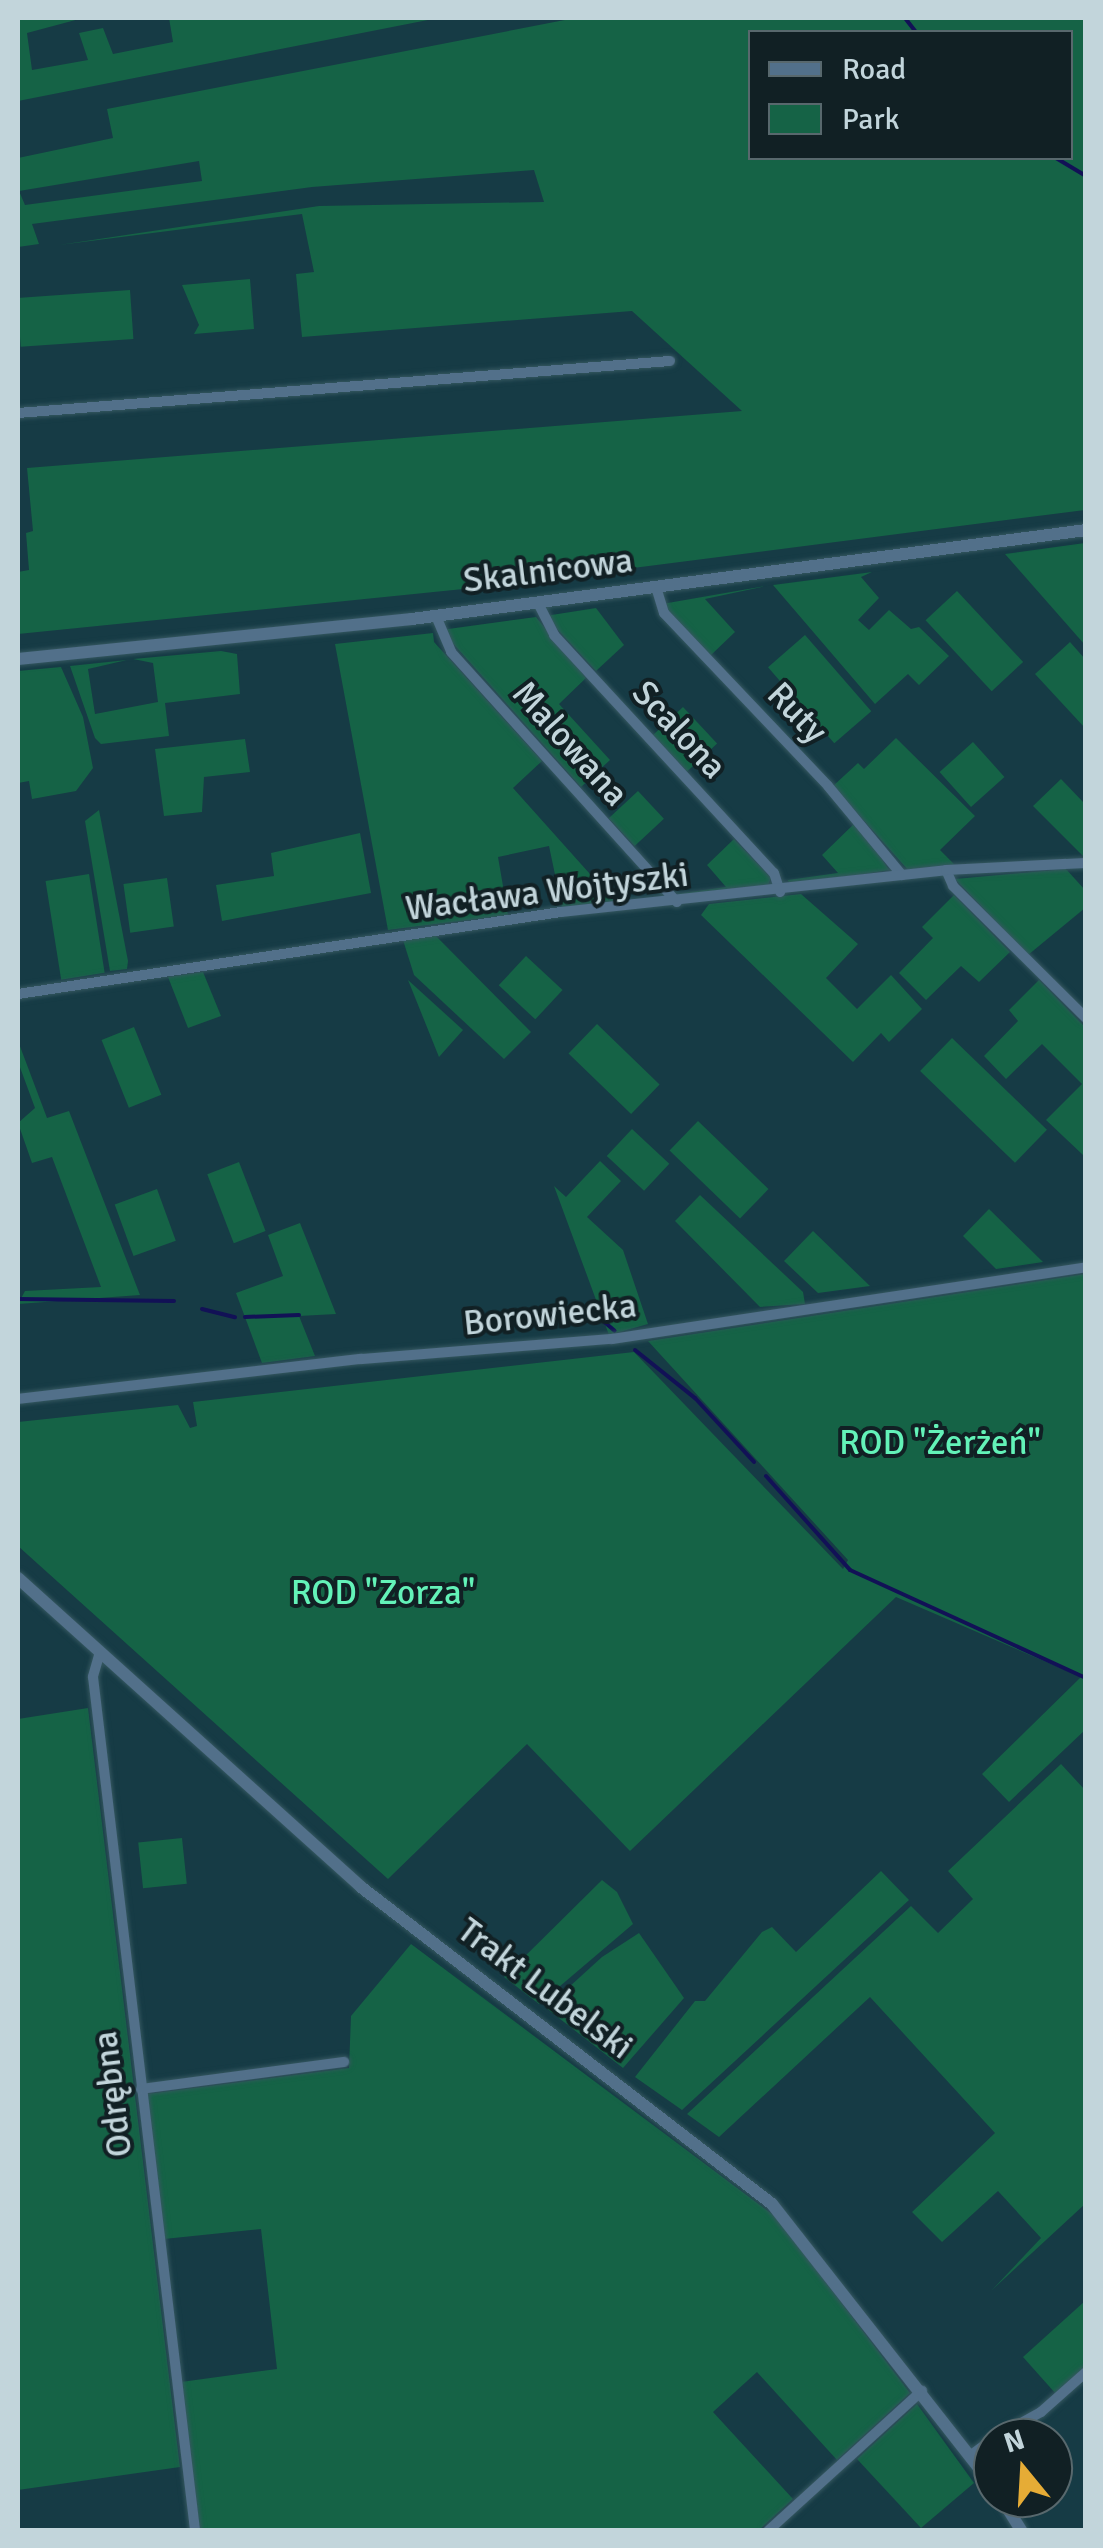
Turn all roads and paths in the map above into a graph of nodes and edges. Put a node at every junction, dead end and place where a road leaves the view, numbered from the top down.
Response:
1 (670, 360) dead end
2 (18, 413) edge
3 (1086, 530) edge
4 (656, 588) junction
5 (538, 604) junction
6 (436, 616) junction
7 (18, 659) edge
8 (1086, 863) edge
9 (946, 870) junction
10 (902, 875) junction
11 (780, 892) junction
12 (676, 902) junction
13 (18, 994) edge
14 (1086, 1018) edge
15 (1086, 1268) edge
16 (18, 1399) edge
17 (18, 1578) edge
18 (100, 1652) junction
19 (344, 2062) dead end
20 (141, 2089) junction
21 (1086, 2372) edge
22 (922, 2391) junction
23 (1031, 2418) edge
24 (971, 2455) joint
25 (973, 2458) edge
26 (195, 2530) edge
27 (769, 2530) edge

1 - 2 street
3 - 4 street, Skalnicowa
4 - 5 street, Skalnicowa
4 - 10 street, Ruty
5 - 6 street, Skalnicowa
5 - 11 street, Scalona
6 - 7 street, Skalnicowa
6 - 12 street, Malowana
8 - 9 street, Wacława Wojtyszki
9 - 10 street, Wacława Wojtyszki
9 - 14 street
10 - 11 street, Wacława Wojtyszki
11 - 12 street, Wacława Wojtyszki
12 - 13 street, Wacława Wojtyszki
15 - 16 street, Borowiecka
17 - 18 street, Trakt Lubelski
18 - 20 street, Odrębna
18 - 22 street, Trakt Lubelski
19 - 20 street
20 - 26 street, Odrębna
21 - 23 street
22 - 24 street, Trakt Lubelski
22 - 27 street
24 - 25 street, Trakt Lubelski

